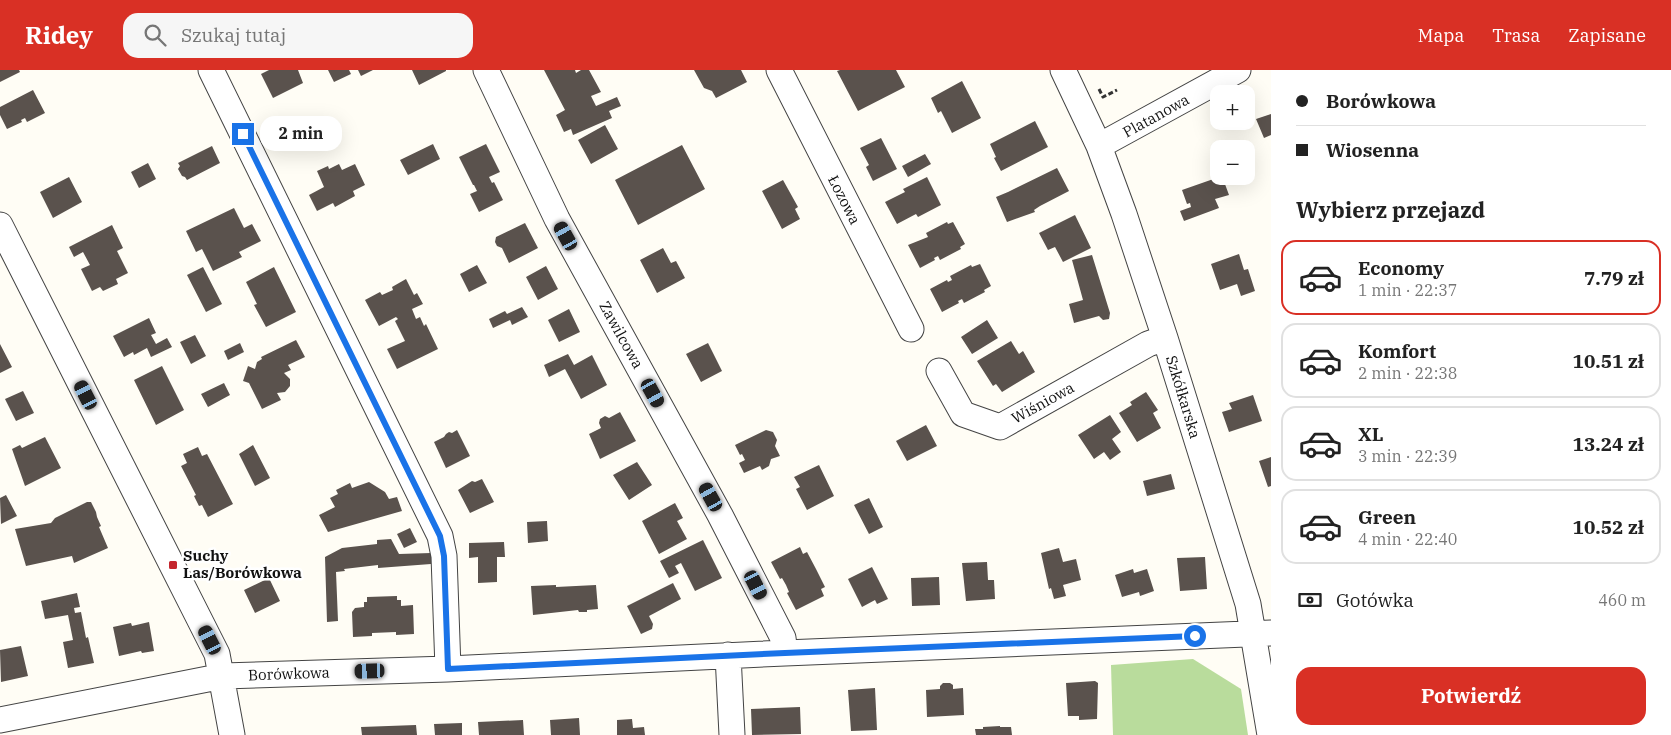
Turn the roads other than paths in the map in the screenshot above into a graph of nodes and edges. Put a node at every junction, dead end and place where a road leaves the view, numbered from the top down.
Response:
1 (211, 70) edge
2 (486, 70) edge
3 (779, 70) edge
4 (1063, 70) edge
5 (1238, 70) edge
6 (1099, 146) junction
7 (0, 225) edge
8 (911, 329) dead end
9 (1165, 338) junction
10 (939, 371) dead end
11 (1262, 633) edge
12 (785, 653) junction
13 (728, 655) junction
14 (448, 669) junction
15 (222, 676) junction
16 (0, 720) edge
17 (232, 735) edge
18 (732, 735) edge
19 (1270, 735) edge

1 - 14 street
2 - 12 street, Zawilcowa
3 - 8 street, Łozowa
4 - 6 street, Szkółkarska
5 - 6 street, Platanowa
6 - 9 street, Szkółkarska
7 - 15 street
9 - 10 street, Wiśniowa
9 - 11 street, Szkółkarska
11 - 12 street, Borówkowa
11 - 19 street, Szkółkarska
12 - 13 street, Borówkowa
13 - 14 street, Borówkowa
13 - 18 street
14 - 15 street, Borówkowa
15 - 16 street, Borówkowa
15 - 17 street

